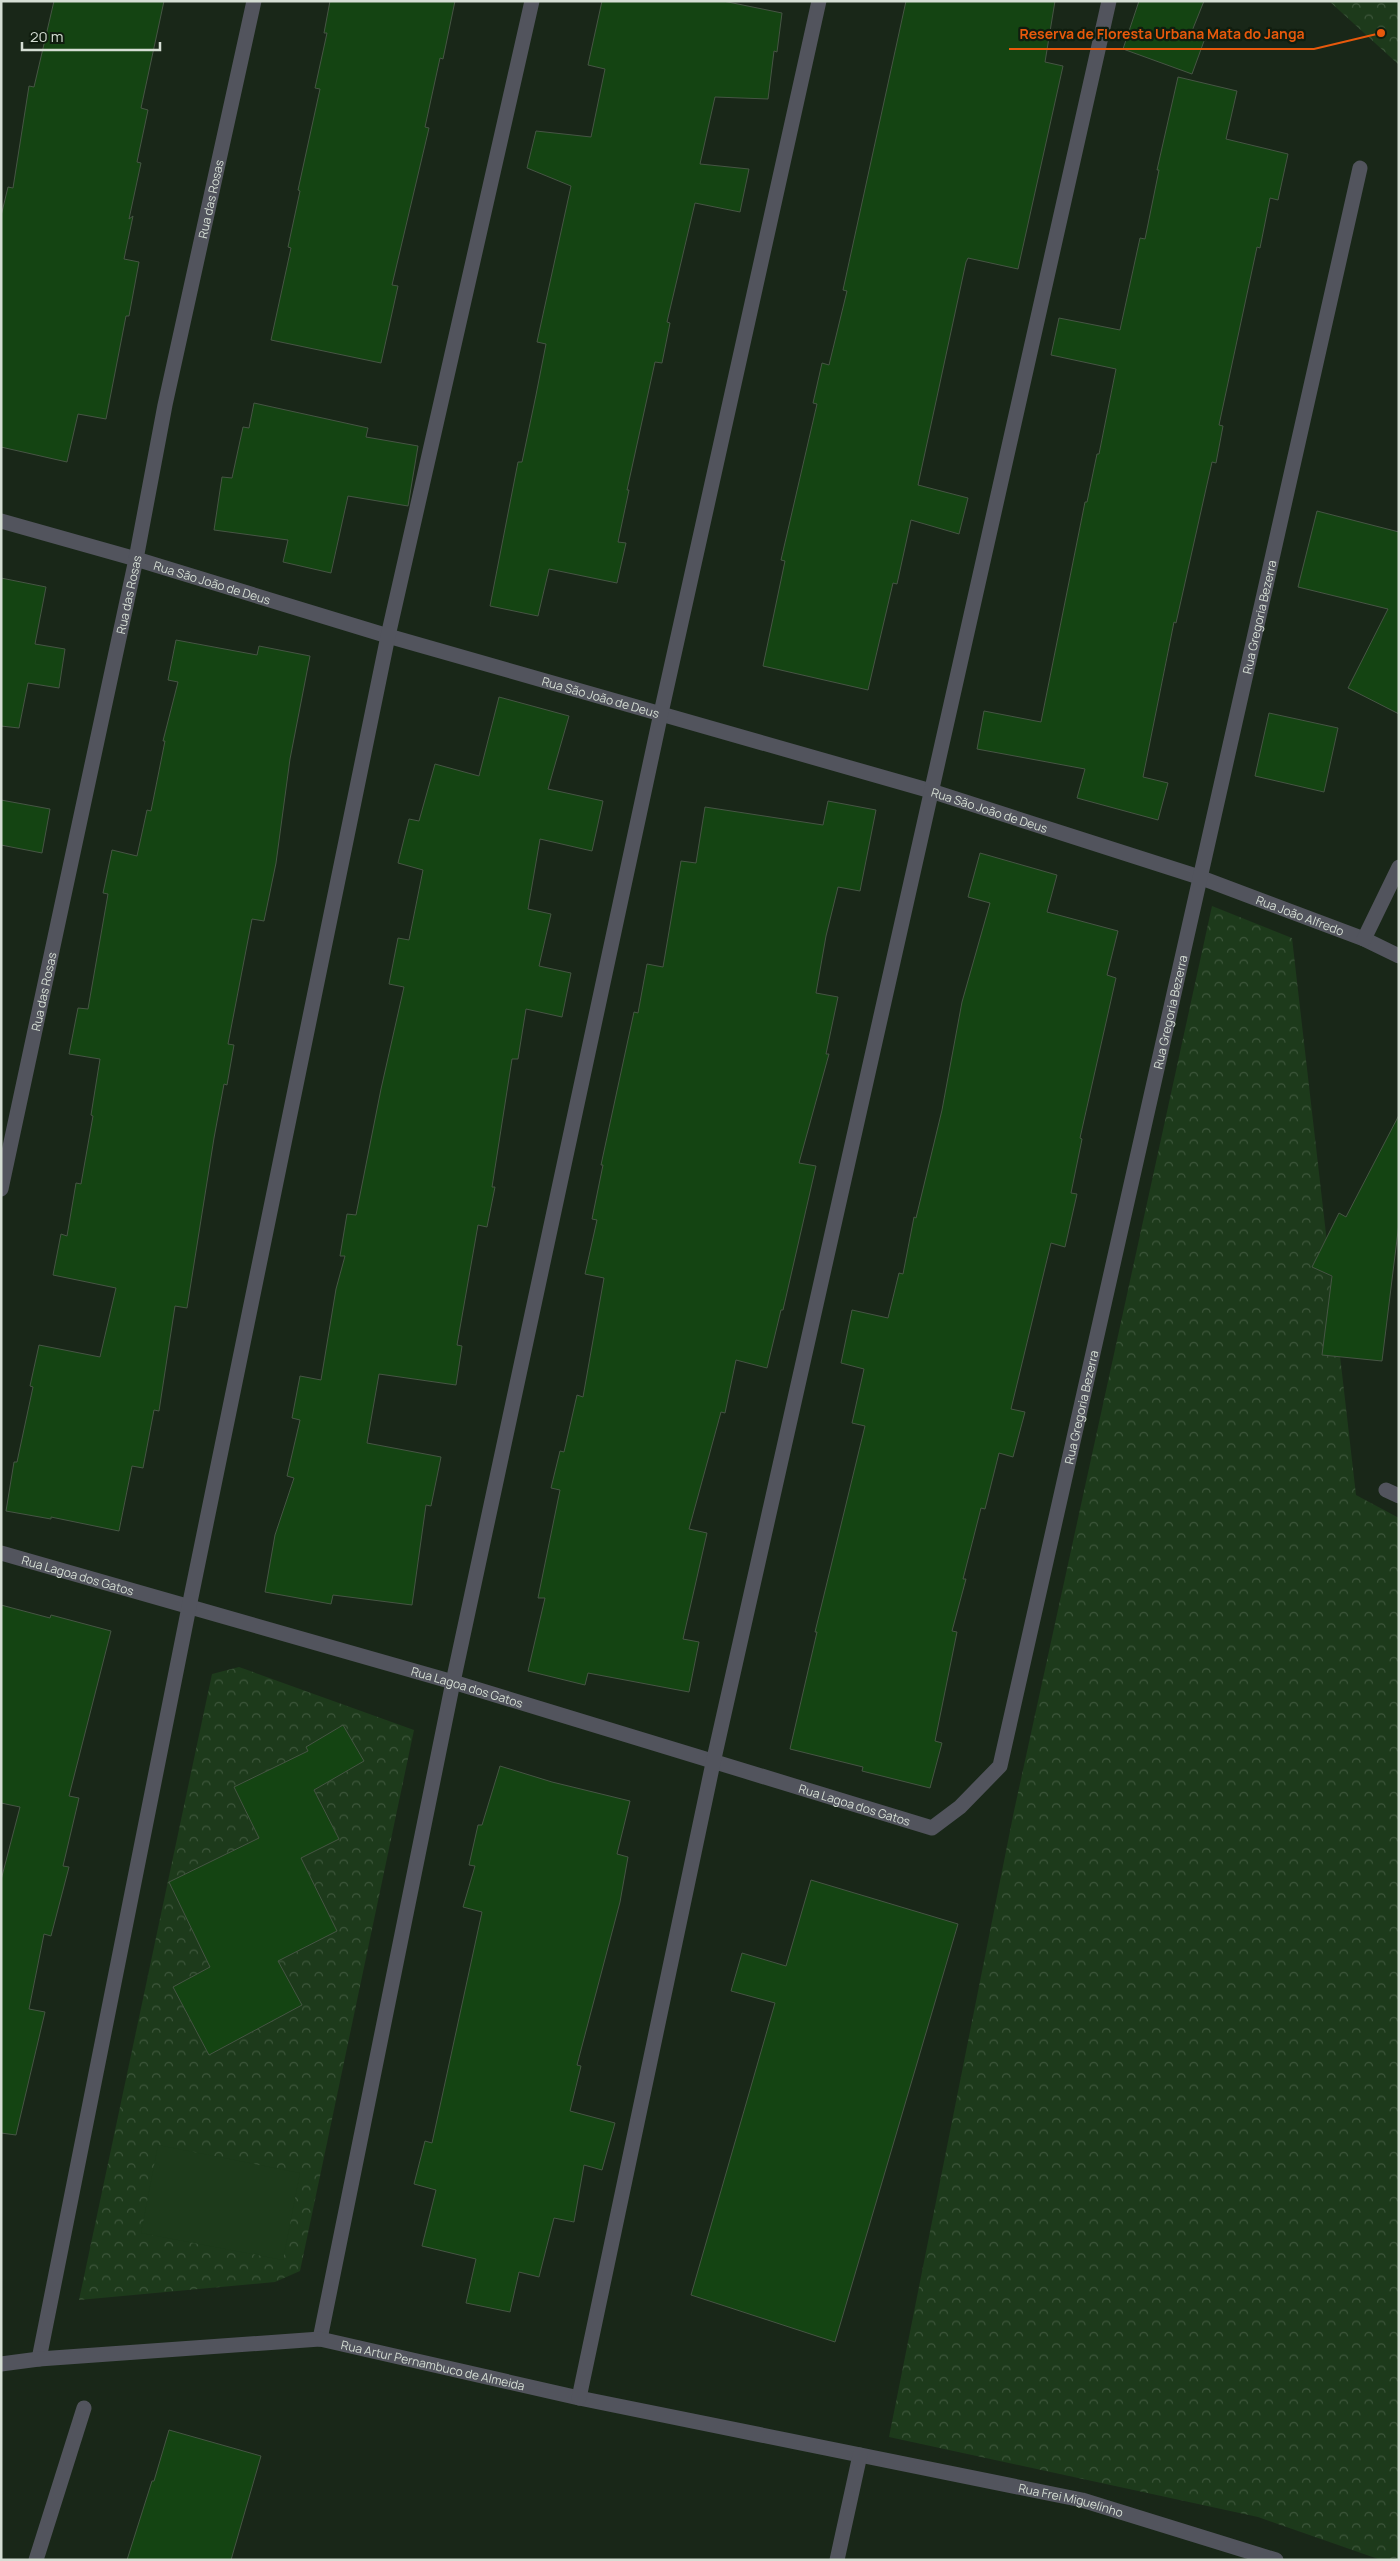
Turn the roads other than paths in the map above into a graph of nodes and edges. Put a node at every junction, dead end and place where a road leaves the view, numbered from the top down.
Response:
1 (254, 1) edge
2 (532, 1) edge
3 (819, 1) edge
4 (1109, 1) edge
5 (1360, 168) dead end
6 (1, 521) edge
7 (136, 559) junction
8 (388, 636) junction
9 (661, 713) junction
10 (931, 791) junction
11 (1399, 866) edge
12 (1199, 877) junction
13 (1364, 939) junction
14 (1399, 956) edge
15 (1, 1189) edge
16 (1, 1554) edge
17 (189, 1607) junction
18 (453, 1682) junction
19 (713, 1763) junction
20 (932, 1828) joint
21 (320, 2339) junction
22 (39, 2359) junction
23 (1, 2364) edge
24 (579, 2398) junction
25 (84, 2408) dead end
26 (860, 2455) junction
27 (36, 2560) edge
28 (838, 2560) edge
29 (1276, 2560) edge

1 - 7 street, Rua das Rosas
2 - 8 street
3 - 9 street
4 - 10 street
5 - 12 street, Rua Gregoria Bezerra
6 - 7 street, Rua São João de Deus
7 - 8 street, Rua São João de Deus
7 - 15 street, Rua das Rosas
8 - 9 street, Rua São João de Deus
8 - 17 street
9 - 10 street, Rua São João de Deus
9 - 18 street
10 - 12 street, Rua São João de Deus
10 - 19 street
11 - 13 street
12 - 13 street, Rua João Alfredo
12 - 20 street, Rua Gregoria Bezerra
13 - 14 street, Rua João Alfredo
16 - 17 street, Rua Lagoa dos Gatos
17 - 18 street, Rua Lagoa dos Gatos
17 - 22 street
18 - 19 street, Rua Lagoa dos Gatos
18 - 21 street
19 - 20 street, Rua Lagoa dos Gatos
19 - 24 street
21 - 22 street, Rua Artur Pernambuco de Almeida
21 - 24 street, Rua Artur Pernambuco de Almeida
22 - 23 street, Rua Artur Pernambuco de Almeida
24 - 26 street, Rua Artur Pernambuco de Almeida
25 - 27 street
26 - 28 street
26 - 29 street, Rua Frei Miguelinho

